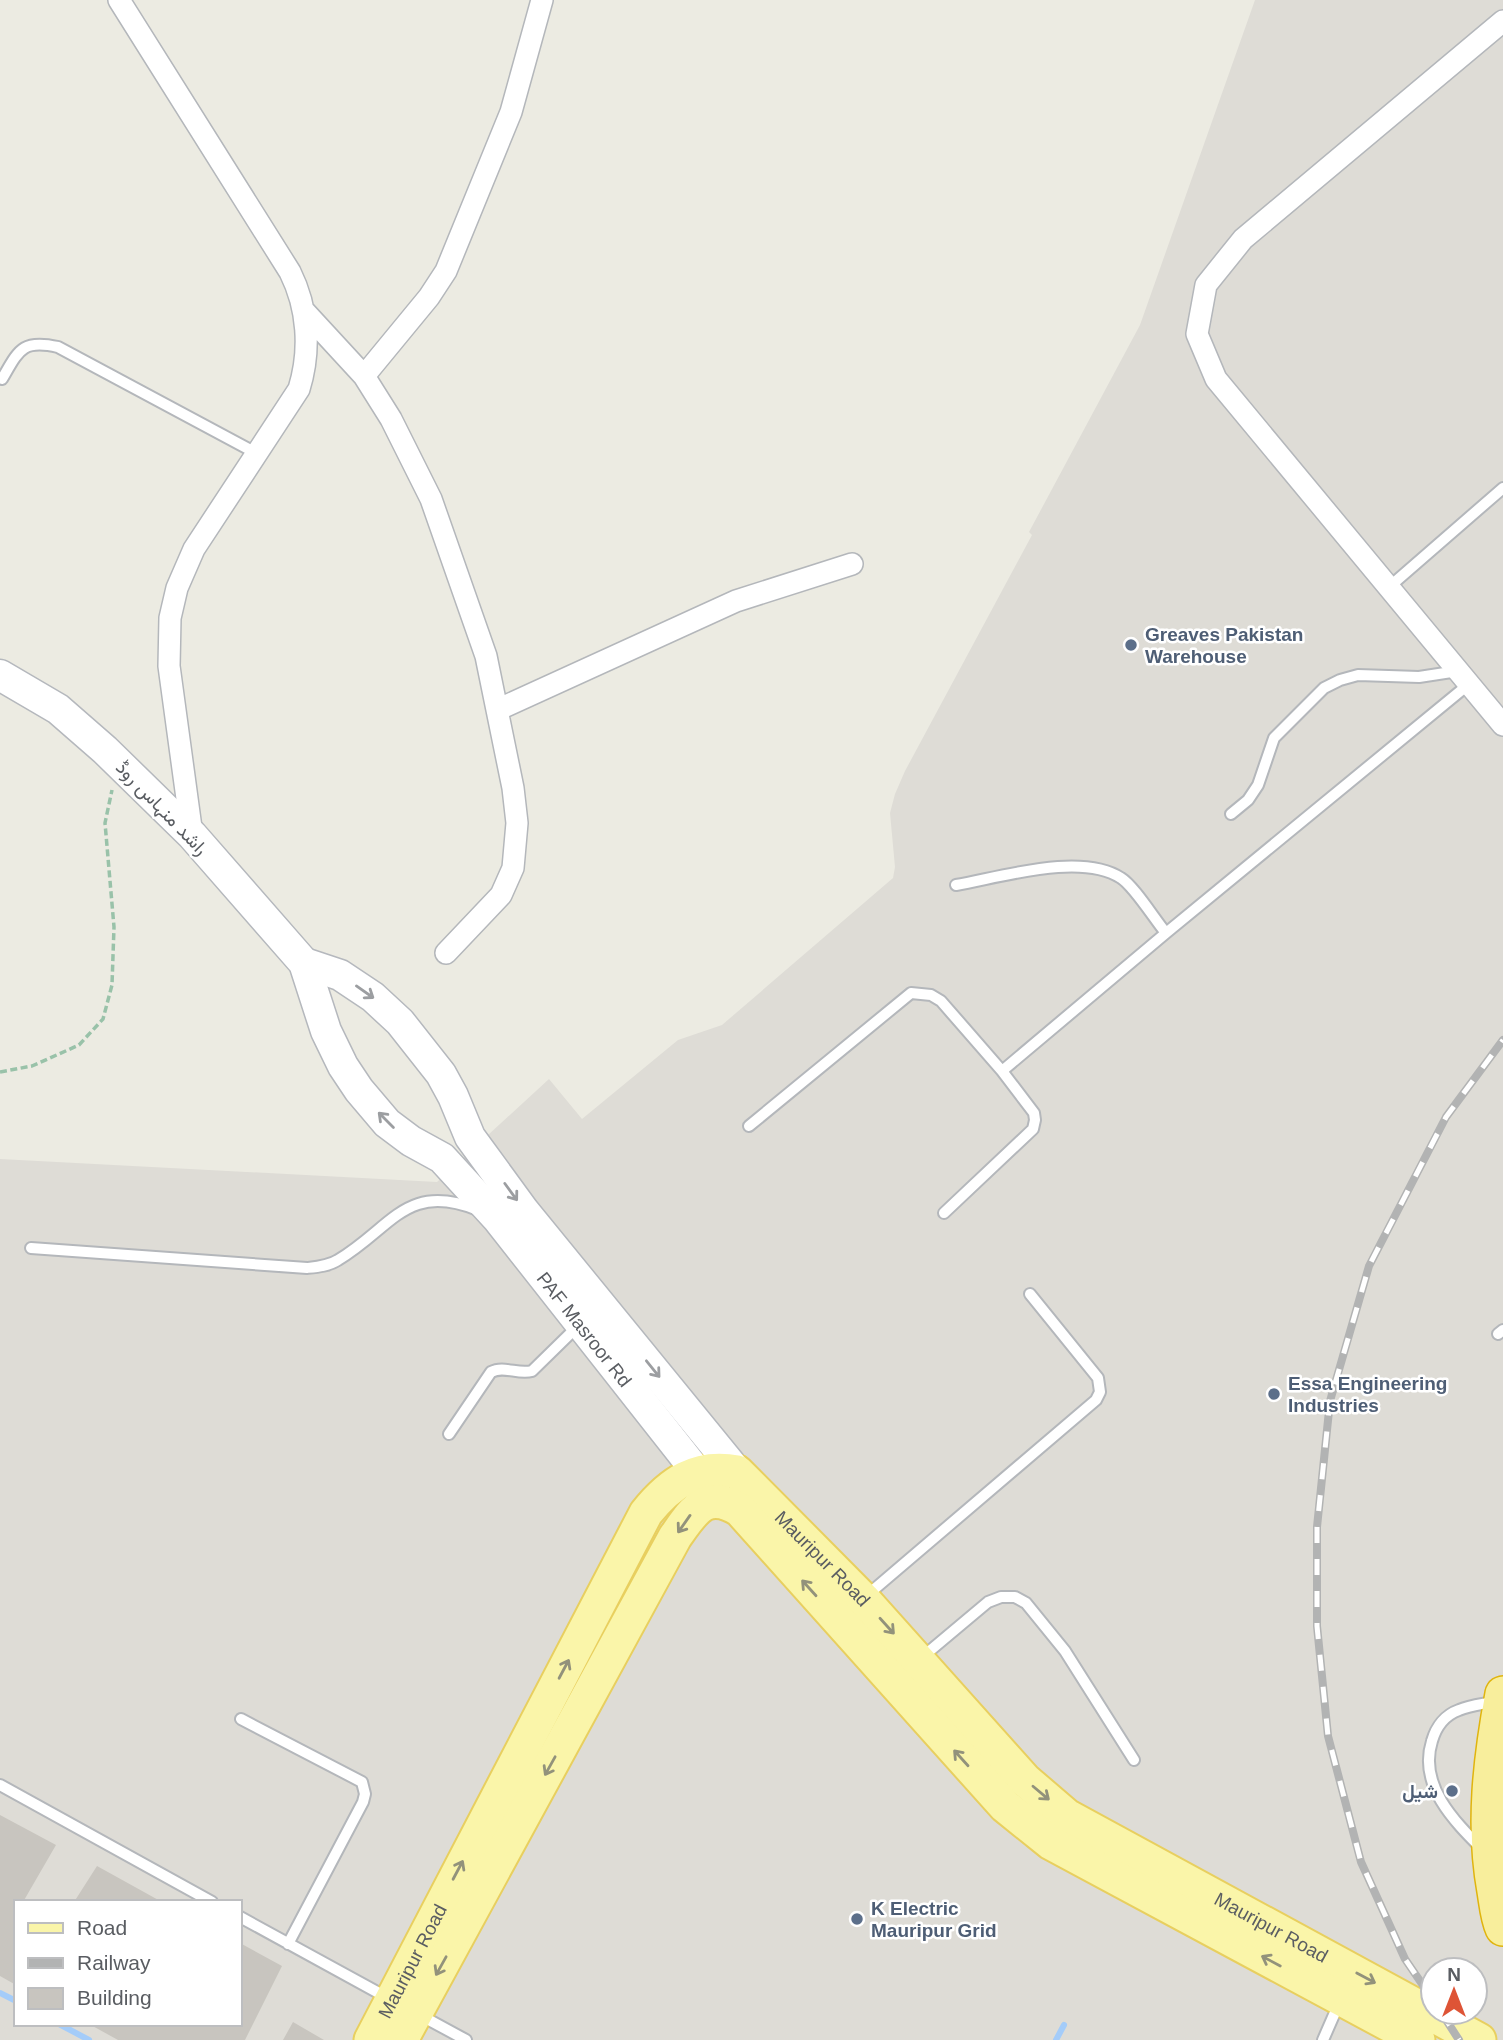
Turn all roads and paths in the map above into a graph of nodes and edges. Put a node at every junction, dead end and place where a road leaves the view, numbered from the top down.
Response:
1 (119, 0) edge
2 (542, 0) edge
3 (1503, 21) edge
4 (305, 312) junction
5 (364, 376) junction
6 (2, 379) dead end
7 (256, 453) junction
8 (1503, 488) edge
9 (852, 564) dead end
10 (1388, 588) junction
11 (0, 675) edge
12 (1464, 678) junction
13 (497, 710) junction
14 (1503, 725) edge
15 (124, 769) junction
16 (1231, 814) dead end
17 (192, 835) junction
18 (956, 886) dead end
19 (1166, 933) junction
20 (446, 953) dead end
21 (304, 963) junction
22 (1002, 1071) junction
23 (0, 1072) edge
24 (749, 1126) dead end
25 (442, 1158) joint
26 (944, 1213) dead end
27 (497, 1218) junction
28 (31, 1248) dead end
29 (1030, 1294) dead end
30 (591, 1315) junction
31 (449, 1433) dead end
32 (697, 1472) junction
33 (732, 1487) junction
34 (863, 1599) junction
35 (918, 1661) junction
36 (1503, 1697) edge
37 (241, 1719) dead end
38 (1134, 1760) dead end
39 (0, 1785) edge
40 (1488, 1856) junction
41 (208, 1900) edge
42 (242, 1918) edge
43 (1503, 1928) edge
44 (288, 1944) junction
45 (1341, 1999) junction
46 (403, 2013) edge
47 (1412, 2026) edge
48 (371, 2040) edge
49 (466, 2040) edge
50 (1323, 2040) edge
51 (1479, 2040) edge

1 - 4 street
2 - 5 street
3 - 10 street
4 - 5 street
4 - 7 street
5 - 13 street
6 - 7 lane
7 - 17 street
8 - 10 lane
9 - 13 street
10 - 12 street
11 - 15 main road, راشد منہاس روڈ
12 - 14 street
12 - 16 lane
12 - 19 lane
13 - 20 street
15 - 17 main road, راشد منہاس روڈ
15 - 23 path
17 - 21 main road, راشد منہاس روڈ
18 - 19 lane
19 - 22 lane
25 -> 21 main road, راشد منہاس روڈ
21 -> 30 main road, PAF Masroor Rd
22 - 24 lane
22 - 26 lane
25 - 27 main road, PAF Masroor Rd
27 - 28 lane
27 - 30 main road, PAF Masroor Rd
29 - 34 lane
30 - 31 lane
30 - 32 main road, PAF Masroor Rd
30 -> 33 main road, PAF Masroor Rd
32 - 33 main road, Mauripur Road
46 -> 32 main road, Mauripur Road
33 - 34 main road, Mauripur Road
45 -> 33 main road, Mauripur Road
33 -> 46 main road, Mauripur Road
34 -> 35 main road, Mauripur Road
35 - 38 lane
35 -> 47 main road, Mauripur Road
36 - 40 highway
36 - 40 lane
37 - 44 lane
39 - 41 lane
40 - 43 highway
42 - 44 lane
44 - 46 lane
45 - 47 main road, Mauripur Road
45 - 50 lane
46 - 48 main road, Mauripur Road
46 - 49 lane
47 - 51 main road, Mauripur Road

